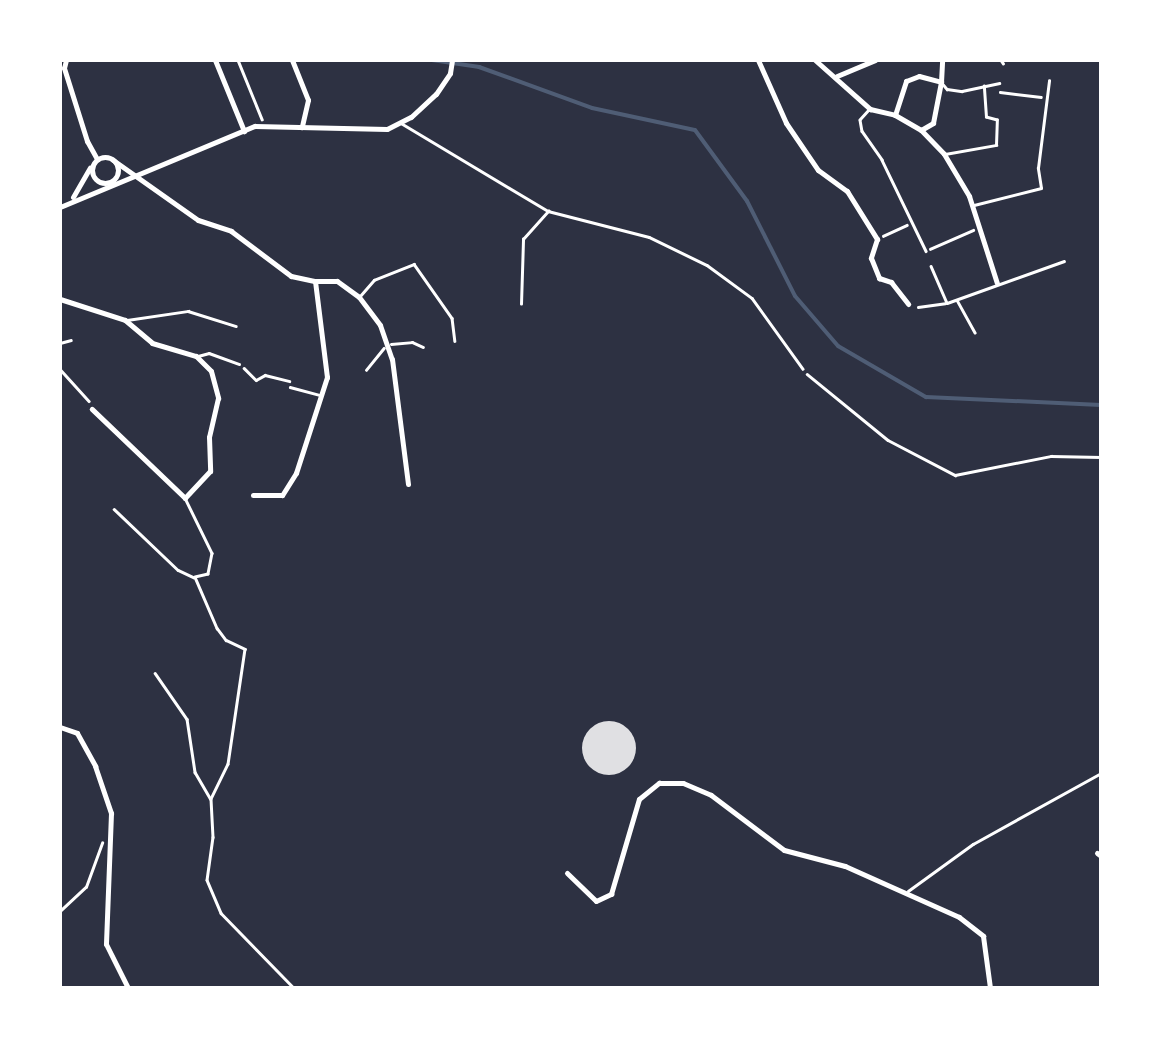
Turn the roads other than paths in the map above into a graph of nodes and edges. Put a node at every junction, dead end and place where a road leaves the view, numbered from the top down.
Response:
1 (215, 60) edge
2 (292, 60) edge
3 (452, 60) edge
4 (758, 60) edge
5 (815, 60) edge
6 (876, 60) edge
7 (942, 60) edge
8 (63, 65) edge
9 (836, 76) junction
10 (1049, 81) dead end
11 (941, 82) junction
12 (999, 83) road end
13 (984, 86) junction
14 (870, 109) junction
15 (896, 115) junction
16 (400, 122) junction
17 (302, 127) junction
18 (922, 130) junction
19 (244, 131) junction
20 (944, 154) junction
21 (98, 158) junction
22 (113, 160) junction
23 (92, 165) junction
24 (138, 175) junction
25 (108, 183) junction
26 (71, 200) junction
27 (972, 205) junction
28 (60, 207) edge
29 (548, 211) junction
30 (926, 251) road end
31 (1064, 261) dead end
32 (931, 266) dead end
33 (316, 281) junction
34 (997, 283) junction
35 (359, 298) junction
36 (60, 299) edge
37 (956, 299) junction
38 (947, 302) junction
39 (520, 304) dead end
40 (908, 304) dead end
41 (918, 307) dead end
42 (125, 320) junction
43 (236, 326) dead end
44 (975, 332) dead end
45 (71, 340) dead end
46 (456, 341) dead end
47 (60, 343) edge
48 (387, 345) junction
49 (423, 347) dead end
50 (196, 356) junction
51 (240, 364) road end
52 (803, 369) road end
53 (366, 370) dead end
54 (290, 388) road end
55 (320, 396) junction
56 (92, 409) road end
57 (408, 484) dead end
58 (253, 495) dead end
59 (184, 498) junction
60 (114, 509) dead end
61 (194, 577) junction
62 (155, 673) dead end
63 (60, 726) edge
64 (1101, 773) edge
65 (211, 799) junction
66 (567, 873) dead end
67 (908, 891) junction
68 (128, 988) edge
69 (294, 988) edge
70 (990, 988) edge

1 - 19 street
2 - 17 street
3 - 16 street
4 - 40 street
5 - 9 street
6 - 9 street
7 - 11 street
8 - 21 street
9 - 14 street
10 - 27 lane
11 - 13 lane
11 - 15 street
11 - 18 street
12 - 13 lane
13 - 20 lane
14 - 15 street
14 - 30 lane
15 - 18 street
16 - 17 street
16 - 29 lane
17 - 19 street
18 - 20 street
19 - 24 street
20 - 27 street
21 - 22 street
21 - 23 street
22 - 24 street
22 - 25 street
23 - 25 street
23 - 26 street
24 - 25 street
24 - 33 street
25 - 26 street
26 - 28 street
27 - 34 street
29 - 39 lane
29 - 52 lane
31 - 34 lane
32 - 38 lane
33 - 35 street
33 - 55 street
34 - 37 lane
35 - 46 lane
35 - 48 street
36 - 42 street
37 - 38 lane
37 - 44 lane
38 - 41 lane
42 - 43 lane
42 - 50 street
45 - 47 lane
48 - 49 lane
48 - 53 lane
48 - 57 street
50 - 51 lane
50 - 59 street
54 - 55 lane
55 - 58 street
56 - 59 street
59 - 61 lane
60 - 61 lane
61 - 65 lane
62 - 65 lane
63 - 68 street
64 - 67 lane
65 - 69 lane
66 - 67 street
67 - 70 street

